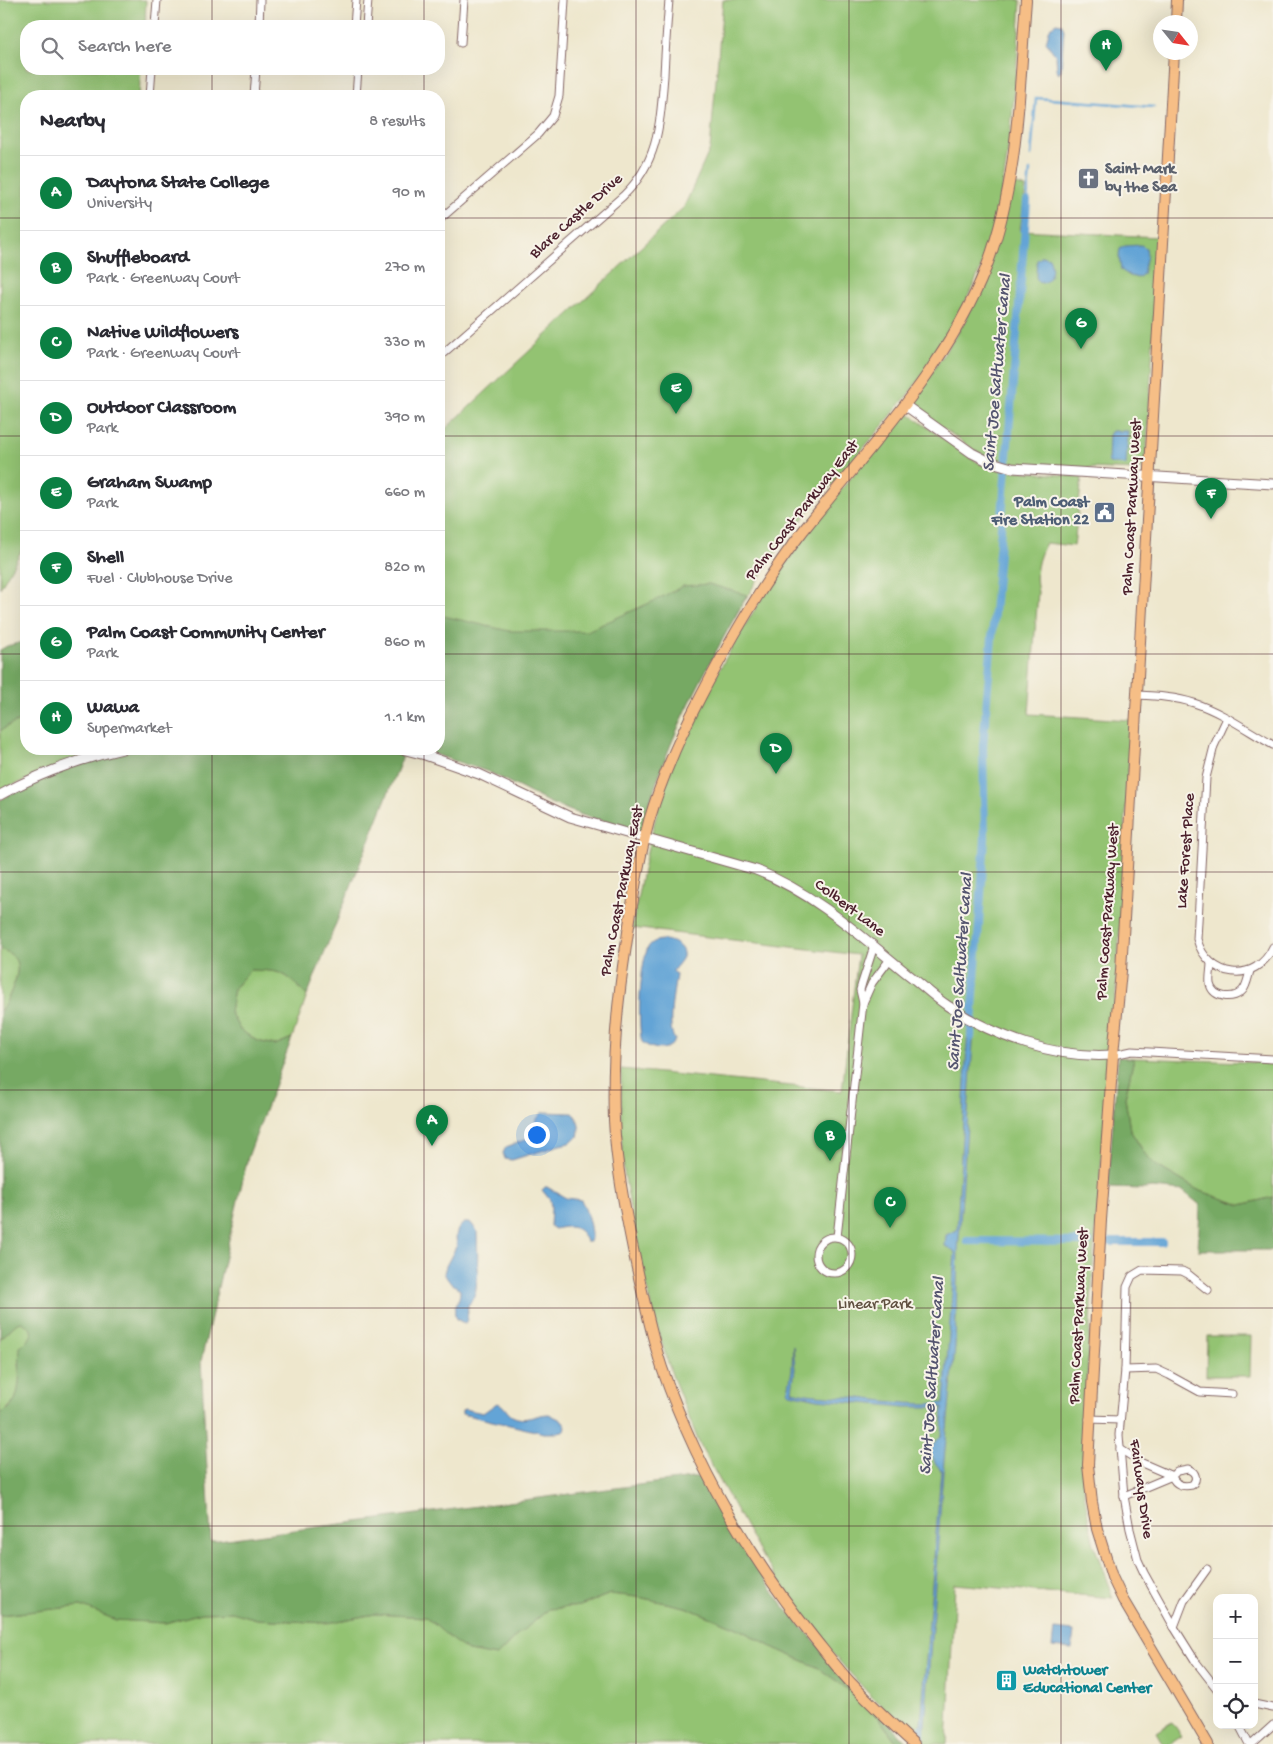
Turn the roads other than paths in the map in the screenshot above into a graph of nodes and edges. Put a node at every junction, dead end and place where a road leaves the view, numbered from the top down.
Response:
1 (157, 0) edge
2 (260, 0) edge
3 (356, 0) edge
4 (368, 0) edge
5 (464, 0) edge
6 (566, 0) edge
7 (669, 0) edge
8 (1026, 0) edge
9 (1177, 0) edge
10 (1176, 15) edge
11 (155, 20) edge
12 (258, 20) edge
13 (354, 20) edge
14 (366, 20) edge
15 (461, 43) dead end
16 (1174, 60) edge
17 (152, 75) edge
18 (256, 75) edge
19 (358, 75) edge
20 (150, 90) edge
21 (254, 90) edge
22 (356, 90) edge
23 (445, 215) edge
24 (445, 352) edge
25 (906, 406) junction
26 (1150, 476) junction
27 (1273, 484) edge
28 (1137, 695) junction
29 (1227, 718) junction
30 (1273, 746) edge
31 (102, 755) edge
32 (432, 755) edge
33 (0, 794) edge
34 (645, 838) junction
35 (874, 946) junction
36 (1273, 947) edge
37 (890, 959) junction
38 (1211, 963) junction
39 (1250, 971) junction
40 (863, 1003) junction
41 (1113, 1054) junction
42 (1273, 1059) edge
43 (837, 1237) junction
44 (1208, 1290) dead end
45 (1125, 1370) junction
46 (1232, 1394) dead end
47 (1089, 1419) junction
48 (1120, 1420) junction
49 (1120, 1449) junction
50 (1124, 1496) junction
51 (1207, 1569) dead end
52 (1174, 1627) junction
53 (1213, 1684) edge
54 (1258, 1705) edge
55 (1273, 1708) edge
56 (1273, 1725) edge
57 (1241, 1729) edge
58 (914, 1744) edge
59 (1208, 1744) edge
60 (1251, 1744) edge

1 - 11 street
2 - 12 street
3 - 13 street
4 - 14 street
5 - 15 street
6 - 23 street
7 - 24 street, Blare Castle Drive
8 - 25 main road, Palm Coast Parkway East
9 - 10 main road
16 - 26 main road, Palm Coast Parkway West
17 - 20 street
18 - 21 street
19 - 22 street
25 - 26 street
25 - 34 main road, Palm Coast Parkway East
26 - 27 street
26 - 28 main road, Palm Coast Parkway West
28 - 29 street
28 - 41 main road, Palm Coast Parkway West
29 - 30 street
29 - 38 street, Lake Forest Place
31 - 33 street
32 - 34 street, Colbert Lane
34 - 35 street, Colbert Lane
34 - 58 main road, Palm Coast Parkway East
35 - 37 street, Colbert Lane
35 - 40 street
36 - 39 street
37 - 40 street
37 - 41 street, Colbert Lane
38 - 39 street
38 - 39 street
40 - 43 street
41 - 42 street, Colbert Lane
41 - 47 main road, Palm Coast Parkway West
43 - 43 street
44 - 45 street, Fairways Drive
45 - 46 street
45 - 48 street, Fairways Drive
47 - 48 street, Fairways Drive
47 - 59 main road, Palm Coast Parkway West
48 - 49 street, Fairways Drive
49 - 50 street, Fairways Drive
49 - 50 street
50 - 52 street, Fairways Drive
51 - 52 street
52 - 53 street, Fairways Drive
54 - 55 street
56 - 60 street
57 - 60 street

